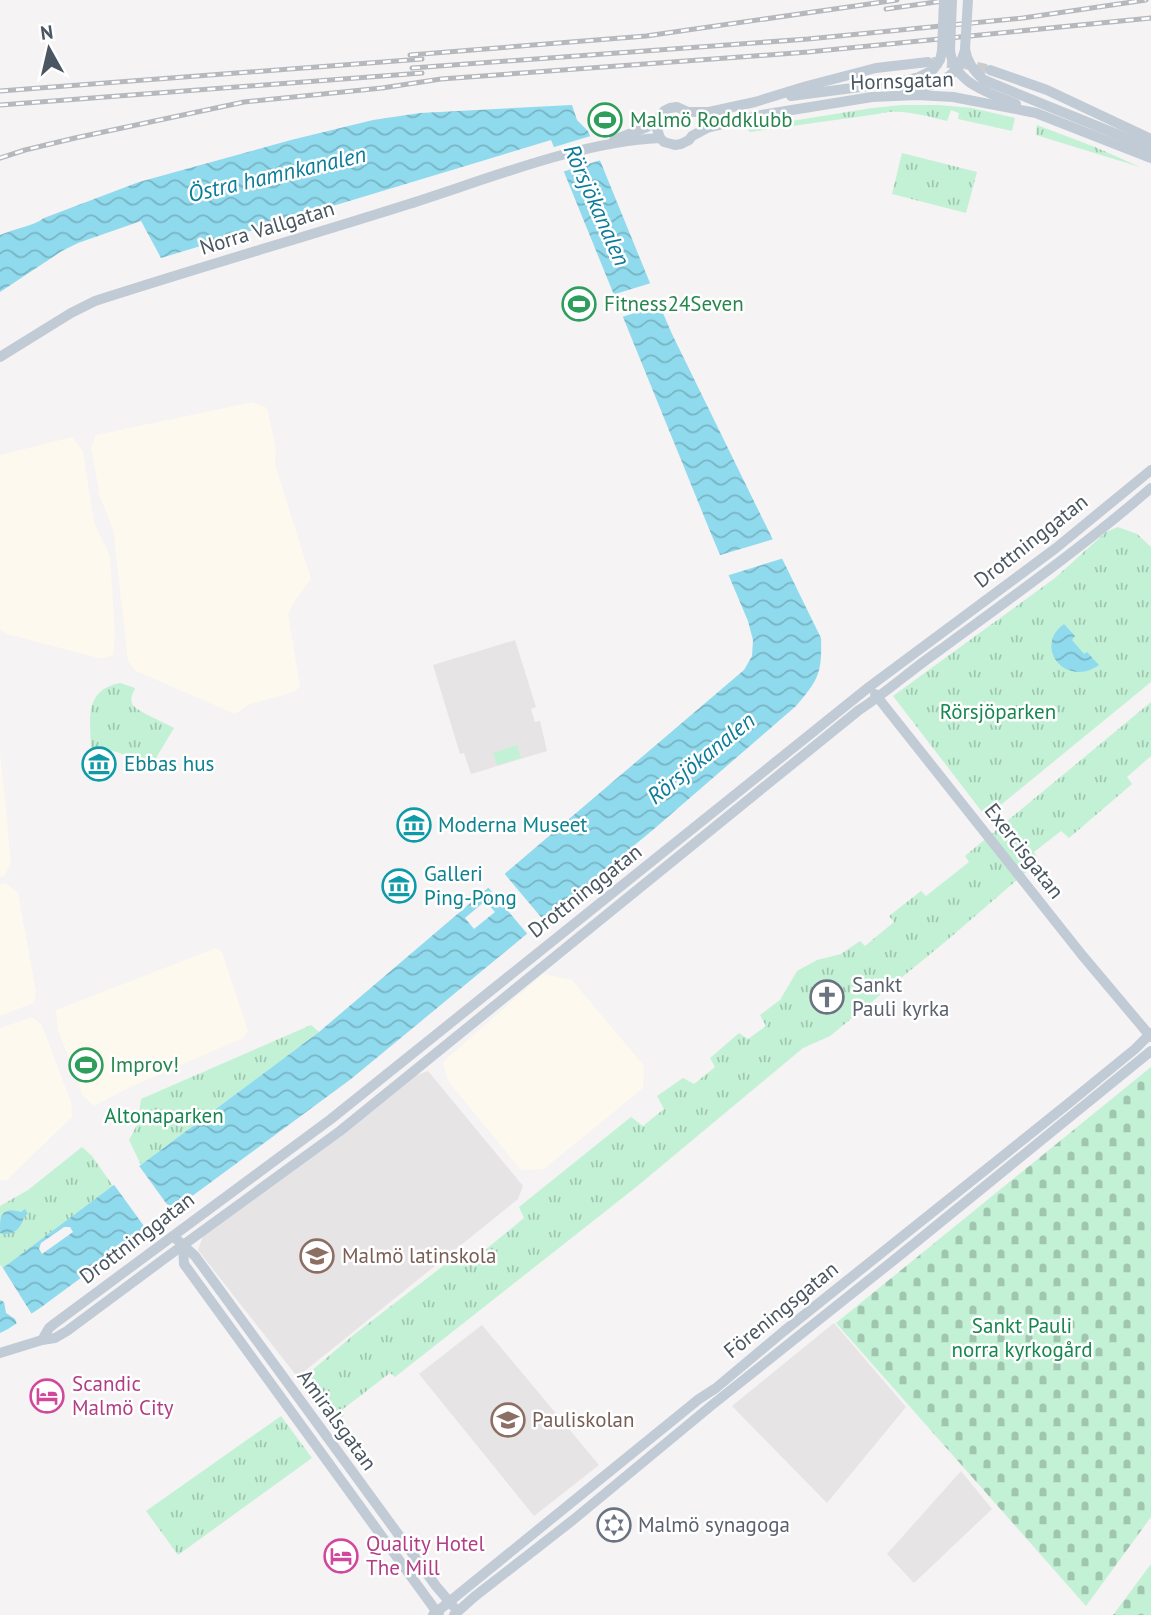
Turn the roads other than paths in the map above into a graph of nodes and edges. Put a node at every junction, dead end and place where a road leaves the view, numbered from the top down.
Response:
1 (944, 0) edge
2 (952, 0) edge
3 (968, 0) edge
4 (965, 49) junction
5 (946, 51) junction
6 (928, 62) tunnel mouth
7 (956, 70) junction
8 (990, 70) tunnel mouth
9 (872, 97) junction
10 (755, 102) junction
11 (1019, 103) junction
12 (1041, 111) junction
13 (688, 112) junction
14 (658, 120) junction
15 (691, 136) junction
16 (660, 138) junction
17 (1151, 139) edge
18 (597, 146) junction
19 (1151, 148) edge
20 (1151, 158) edge
21 (0, 357) edge
22 (1151, 470) edge
23 (1151, 488) edge
24 (869, 687) junction
25 (877, 698) junction
26 (1150, 1035) edge
27 (1151, 1051) edge
28 (173, 1236) junction
29 (183, 1246) junction
30 (42, 1340) junction
31 (0, 1353) edge
32 (450, 1602) junction
33 (436, 1614) edge
34 (458, 1614) edge

1 - 5 main road, bridge
2 - 5 main road, bridge
3 - 4 main road, bridge
4 - 7 main road
4 - 11 main road
5 - 7 main road
5 - 10 main road
6 - 10 main road, Hornsgatan
7 - 9 main road
7 - 11 main road
8 - 17 main road
9 - 11 main road, Hornsgatan
9 - 15 main road, Hornsgatan
10 - 13 main road, Hornsgatan
11 - 12 main road, Hornsgatan
12 - 19 main road
12 - 20 main road, Hornsgatan
13 - 14 main road, Hornsgatan
13 - 15 main road
14 - 16 main road
14 - 18 main road, Hornsgatan
15 - 16 main road, Hornsgatan
16 - 18 main road, Hornsgatan
18 - 21 main road, Norra Vallgatan
22 - 24 main road, Drottninggatan
23 - 25 main road, Drottninggatan
24 - 25 main road, Exercisgatan
24 - 28 main road, Drottninggatan
25 - 26 main road, Exercisgatan
25 - 29 main road, Drottninggatan
26 - 32 main road, Föreningsgatan
27 - 34 main road, Föreningsgatan
28 - 29 main road, Amiralsgatan
28 - 30 main road, Drottninggatan
29 - 30 main road, Drottninggatan
29 - 32 main road, Amiralsgatan
29 - 33 main road, Amiralsgatan
30 - 31 main road, Drottninggatan
32 - 33 main road, Föreningsgatan
32 - 34 main road, Amiralsgatan

